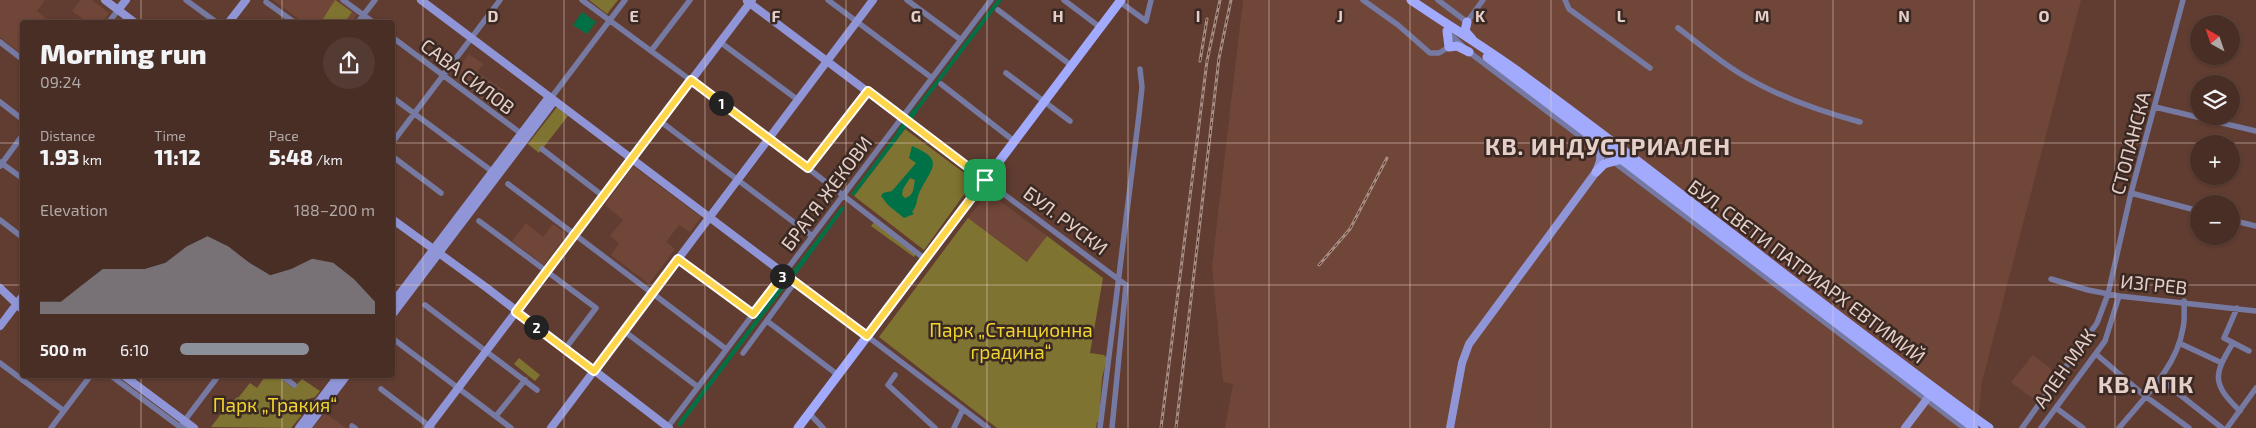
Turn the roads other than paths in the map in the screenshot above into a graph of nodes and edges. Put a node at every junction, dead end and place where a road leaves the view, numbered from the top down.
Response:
1 (105, 0) edge
2 (126, 0) edge
3 (186, 0) edge
4 (246, 0) edge
5 (343, 0) edge
6 (375, 0) edge
7 (421, 0) edge
8 (500, 0) edge
9 (582, 0) edge
10 (626, 0) edge
11 (690, 0) edge
12 (828, 0) edge
13 (873, 0) edge
14 (906, 0) edge
15 (1151, 0) edge
16 (1363, 0) edge
17 (1402, 0) edge
18 (1411, 0) edge
19 (1438, 0) edge
20 (1484, 0) edge
21 (1565, 0) edge
22 (2184, 0) edge
23 (749, 1) edge
24 (988, 1) edge
25 (1066, 1) edge
26 (1121, 1) edge
27 (266, 2) dead end
28 (118, 10) junction
29 (998, 10) dead end
30 (364, 15) junction
31 (110, 20) edge
32 (131, 20) edge
33 (213, 20) edge
34 (231, 20) edge
35 (291, 20) edge
36 (360, 20) edge
37 (370, 20) edge
38 (610, 20) junction
39 (857, 21) junction
40 (1467, 22) junction
41 (1100, 28) junction
42 (1678, 28) dead end
43 (1449, 29) junction
44 (471, 38) junction
45 (395, 39) edge
46 (960, 40) junction
47 (0, 42) edge
48 (720, 42) junction
49 (1476, 43) junction
50 (1449, 47) junction
51 (653, 49) junction
52 (1469, 52) junction
53 (20, 57) edge
54 (827, 61) junction
55 (1072, 66) junction
56 (1650, 68) dead end
57 (1140, 69) dead end
58 (1006, 74) dead end
59 (443, 76) junction
60 (932, 78) junction
61 (691, 80) junction
62 (940, 84) dead end
63 (868, 91) junction
64 (395, 99) edge
65 (552, 99) junction
66 (798, 100) junction
67 (0, 102) edge
68 (1044, 102) junction
69 (2155, 107) junction
70 (415, 114) junction
71 (20, 117) edge
72 (902, 117) junction
73 (660, 121) junction
74 (1070, 122) dead end
75 (1860, 122) dead end
76 (2256, 131) edge
77 (524, 136) junction
78 (769, 138) junction
79 (20, 139) edge
80 (395, 139) edge
81 (1014, 142) junction
82 (1601, 143) junction
83 (542, 149) dead end
84 (395, 158) edge
85 (632, 159) junction
86 (1622, 159) junction
87 (1612, 161) junction
88 (1, 164) edge
89 (808, 168) junction
90 (492, 172) junction
91 (1596, 172) junction
92 (20, 177) edge
93 (738, 179) junction
94 (985, 180) junction
95 (508, 184) dead end
96 (442, 193) dead end
97 (2131, 193) junction
98 (843, 195) junction
99 (603, 196) junction
100 (2190, 209) edge
101 (709, 217) junction
102 (0, 220) edge
103 (479, 220) dead end
104 (395, 221) edge
105 (2240, 222) edge
106 (2256, 226) edge
107 (574, 234) junction
108 (20, 235) edge
109 (812, 236) junction
110 (436, 251) junction
111 (678, 259) junction
112 (925, 260) junction
113 (547, 271) junction
114 (784, 274) junction
115 (1118, 279) junction
116 (2051, 279) dead end
117 (795, 282) junction
118 (0, 288) edge
119 (2108, 294) junction
120 (654, 295) junction
121 (10, 296) junction
122 (2119, 296) junction
123 (20, 297) edge
124 (395, 300) edge
125 (2184, 302) junction
126 (425, 304) dead end
127 (20, 306) edge
128 (2237, 308) junction
129 (2256, 310) edge
130 (395, 311) edge
131 (516, 312) junction
132 (753, 314) junction
133 (766, 321) junction
134 (0, 326) edge
135 (624, 330) junction
136 (867, 336) junction
137 (395, 340) edge
138 (2178, 343) junction
139 (2233, 343) junction
140 (565, 349) junction
141 (487, 350) junction
142 (726, 350) junction
143 (2249, 351) dead end
144 (743, 353) dead end
145 (2096, 354) junction
146 (2222, 363) junction
147 (0, 364) edge
148 (594, 371) junction
149 (838, 375) junction
150 (895, 375) dead end
151 (89, 378) edge
152 (114, 378) edge
153 (128, 378) edge
154 (217, 378) edge
155 (285, 378) edge
156 (337, 378) edge
157 (345, 378) edge
158 (2160, 379) junction
159 (524, 380) junction
160 (1925, 382) junction
161 (294, 385) dead end
162 (698, 386) junction
163 (458, 388) junction
164 (2256, 388) edge
165 (381, 389) dead end
166 (537, 390) dead end
167 (2145, 396) junction
168 (1928, 397) junction
169 (1947, 398) junction
170 (2056, 408) junction
171 (963, 409) junction
172 (64, 411) junction
173 (2240, 411) junction
174 (809, 413) junction
175 (496, 416) junction
176 (974, 417) junction
177 (955, 425) edge
178 (185, 426) edge
179 (430, 427) edge
180 (51, 428) edge
181 (299, 428) edge
182 (307, 428) edge
183 (511, 428) edge
184 (550, 428) edge
185 (668, 428) edge
186 (798, 428) edge
187 (823, 428) edge
188 (935, 428) edge
189 (988, 428) edge
190 (1100, 428) edge
191 (1112, 428) edge
192 (1450, 428) edge
193 (1905, 428) edge
194 (1964, 428) edge
195 (1974, 428) edge
196 (1989, 428) edge
197 (2022, 428) edge
198 (2041, 428) edge
199 (2083, 428) edge
200 (2120, 428) edge
201 (2189, 428) edge
202 (2222, 428) edge
203 (2227, 428) edge

1 - 28 street
2 - 28 street
3 - 33 street
4 - 34 street
5 - 30 street
6 - 30 street
7 - 44 street
8 - 44 street
9 - 38 street
10 - 38 street
11 - 51 street
12 - 39 street
13 - 39 street
14 - 46 street
15 - 26 street
16 - 50 street
17 - 43 main road, БУЛ. СВЕТИ ПАТРИАРХ ЕВТИМИЙ
18 - 43 main road, БУЛ. СВЕТИ ПАТРИАРХ ЕВТИМИЙ
19 - 40 street
20 - 40 street
21 - 56 street
22 - 69 street, СТОПАНСКА
23 - 48 street
23 - 54 street, БУЛ. РУСКИ
24 - 46 street, БРАТЯ ЖЕКОВИ
25 - 41 street
26 - 41 main road
27 - 35 street
28 - 31 street
28 - 32 street
29 - 55 street
30 - 36 street
30 - 37 street
38 - 51 street
38 - 65 street
39 - 54 street
39 - 60 street
40 - 43 main road
40 - 49 main road
41 - 55 main road
42 - 75 street
43 - 49 main road, БУЛ. СВЕТИ ПАТРИАРХ ЕВТИМИЙ
43 - 50 main road
43 - 52 street
43 - 82 main road, БУЛ. СВЕТИ ПАТРИАРХ ЕВТИМИЙ
44 - 59 street
44 - 65 street
45 - 59 street, САВА СИЛОВ
46 - 60 street, БРАТЯ ЖЕКОВИ
47 - 53 street
48 - 61 street
48 - 66 street
49 - 82 main road, БУЛ. СВЕТИ ПАТРИАРХ ЕВТИМИЙ
50 - 52 main road
51 - 61 street
52 - 82 street
54 - 63 street, БУЛ. РУСКИ
54 - 66 street
55 - 68 main road
57 - 115 street
58 - 68 street
59 - 70 street
59 - 77 street, САВА СИЛОВ
60 - 72 street, БРАТЯ ЖЕКОВИ
61 - 73 street
61 - 78 street
62 - 81 street
63 - 72 street, БУЛ. РУСКИ
63 - 89 street
64 - 70 street
65 - 77 street
65 - 85 street
66 - 78 street
67 - 71 street
68 - 74 street
68 - 81 main road
69 - 76 street
69 - 97 street, СТОПАНСКА
70 - 80 street
70 - 90 street
72 - 94 street, БУЛ. РУСКИ
72 - 98 street, БРАТЯ ЖЕКОВИ
73 - 85 street
73 - 93 street
77 - 90 street
77 - 110 street
78 - 89 street
78 - 93 street
79 - 88 street
81 - 94 main road
82 - 86 main road, БУЛ. СВЕТИ ПАТРИАРХ ЕВТИМИЙ
82 - 87 street
82 - 91 street
82 - 160 main road, БУЛ. СВЕТИ ПАТРИАРХ ЕВТИМИЙ
83 - 99 street
84 - 96 street
85 - 99 street
85 - 101 street
86 - 87 main road
86 - 168 main road, БУЛ. СВЕТИ ПАТРИАРХ ЕВТИМИЙ
87 - 91 main road
87 - 168 street
88 - 92 street
89 - 98 street
90 - 110 street
91 - 192 street
93 - 101 street
93 - 109 street
94 - 112 main road
94 - 115 street, БУЛ. РУСКИ
95 - 107 street
97 - 100 street
97 - 119 street, СТОПАНСКА
98 - 109 street, БРАТЯ ЖЕКОВИ
98 - 112 street
99 - 107 street
101 - 111 street
101 - 114 street
102 - 108 street
103 - 113 street
104 - 110 street
105 - 106 street
107 - 113 street
107 - 120 street
109 - 114 street, БРАТЯ ЖЕКОВИ
110 - 124 street
110 - 130 street
110 - 131 street
111 - 120 street
111 - 132 street
112 - 136 main road
113 - 131 street
113 - 140 street
114 - 117 street
114 - 132 street, БРАТЯ ЖЕКОВИ
115 - 190 street
115 - 191 street, БУЛ. РУСКИ
116 - 119 street, ИЗГРЕВ
117 - 133 street
117 - 136 street
118 - 121 street
119 - 122 street, ИЗГРЕВ
119 - 197 street, СТОПАНСКА
120 - 135 street
120 - 142 street
121 - 123 street
121 - 127 street
122 - 125 street, ИЗГРЕВ
122 - 145 street, АЛЕН МАК
125 - 128 street, ИЗГРЕВ
125 - 138 street
126 - 141 street
127 - 134 street
128 - 129 street, ИЗГРЕВ
128 - 139 street
131 - 140 street
131 - 141 street
132 - 142 street, БРАТЯ ЖЕКОВИ
133 - 144 street
133 - 149 street
135 - 148 street
135 - 162 street
136 - 149 main road
136 - 171 street
137 - 163 street
138 - 146 street
138 - 158 street
139 - 143 street
139 - 146 street
140 - 148 street
141 - 159 street
141 - 163 street
142 - 162 street, БРАТЯ ЖЕКОВИ
145 - 167 street
145 - 170 street, АЛЕН МАК
146 - 173 street
147 - 172 street
148 - 184 street
148 - 185 street
149 - 174 main road
150 - 188 street
151 - 172 street
152 - 178 street
153 - 178 street
154 - 178 street
155 - 161 street
156 - 181 street
157 - 182 street
158 - 167 street
158 - 202 street
159 - 166 street
159 - 175 street
160 - 168 main road
160 - 169 main road, БУЛ. СВЕТИ ПАТРИАРХ ЕВТИМИЙ
162 - 185 street, БРАТЯ ЖЕКОВИ
163 - 175 street
163 - 179 street
164 - 173 street
165 - 179 street
167 - 200 street
167 - 201 street
168 - 169 main road
168 - 193 street
168 - 194 street
168 - 195 main road, БУЛ. СВЕТИ ПАТРИАРХ ЕВТИМИЙ
169 - 196 main road, БУЛ. СВЕТИ ПАТРИАРХ ЕВТИМИЙ
170 - 198 street, АЛЕН МАК
170 - 199 street
171 - 176 street
171 - 177 street
172 - 180 street
173 - 203 street
174 - 186 main road
174 - 187 street
175 - 183 street
176 - 177 street
176 - 189 street

